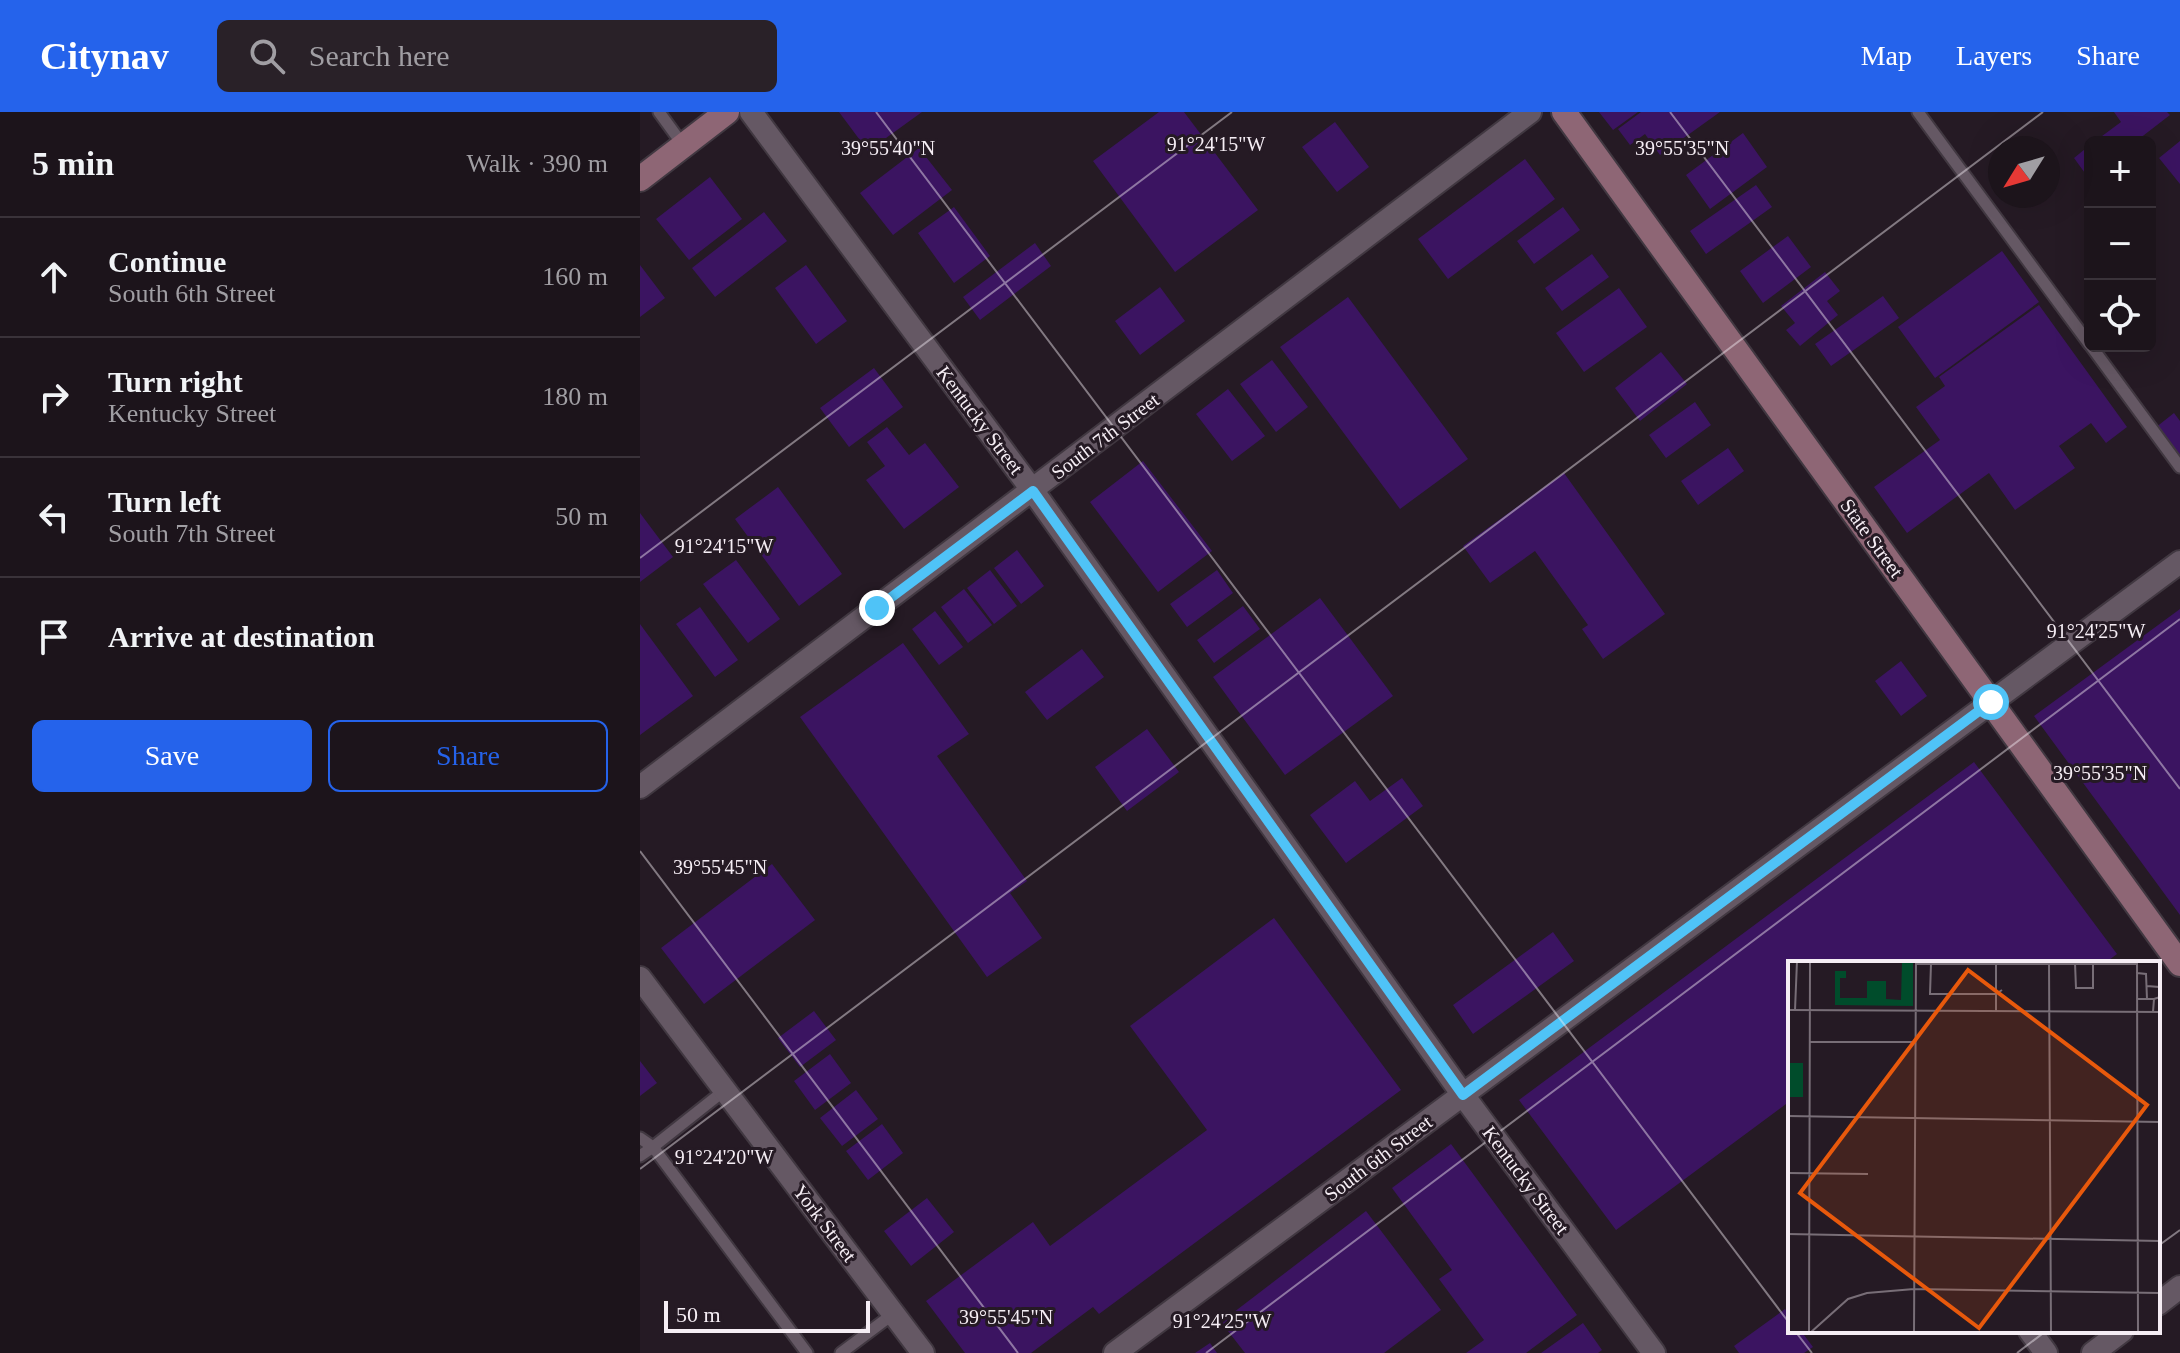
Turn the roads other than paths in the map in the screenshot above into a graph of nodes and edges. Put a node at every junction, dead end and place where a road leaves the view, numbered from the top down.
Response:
1 (659, 112) edge
2 (727, 112) edge
3 (751, 112) edge
4 (1530, 112) edge
5 (1564, 112) edge
6 (1918, 112) edge
7 (684, 145) junction
8 (640, 179) edge
9 (2084, 338) edge
10 (2094, 352) edge
11 (2180, 467) edge
12 (1033, 491) junction
13 (2180, 562) edge
14 (1991, 702) junction
15 (640, 787) edge
16 (2180, 964) edge
17 (640, 978) edge
18 (725, 1090) junction
19 (1463, 1095) junction
20 (640, 1138) edge
21 (653, 1147) junction
22 (640, 1156) edge
23 (2180, 1287) edge
24 (2160, 1302) edge
25 (893, 1314) junction
26 (2031, 1333) edge
27 (2119, 1333) edge
28 (1128, 1349) edge
29 (807, 1353) edge
30 (841, 1353) edge
31 (923, 1353) edge
32 (1654, 1353) edge
33 (2046, 1353) edge
34 (2093, 1353) edge

1 - 7 lane
2 - 7 street
3 - 12 street, Kentucky Street
4 - 12 street, South 7th Street
5 - 14 street, State Street
6 - 9 lane
7 - 8 street
10 - 11 lane
12 - 15 street, South 7th Street
12 - 19 street, Kentucky Street
13 - 14 street, South 6th Street
14 - 16 street, State Street
14 - 19 street, South 6th Street
17 - 18 street, York Street
18 - 21 lane
18 - 25 street, York Street
19 - 28 street, South 6th Street
19 - 32 street, Kentucky Street
20 - 21 lane
21 - 22 lane
21 - 29 lane
23 - 24 street
25 - 30 lane
25 - 31 street, York Street
26 - 33 street
27 - 34 street

